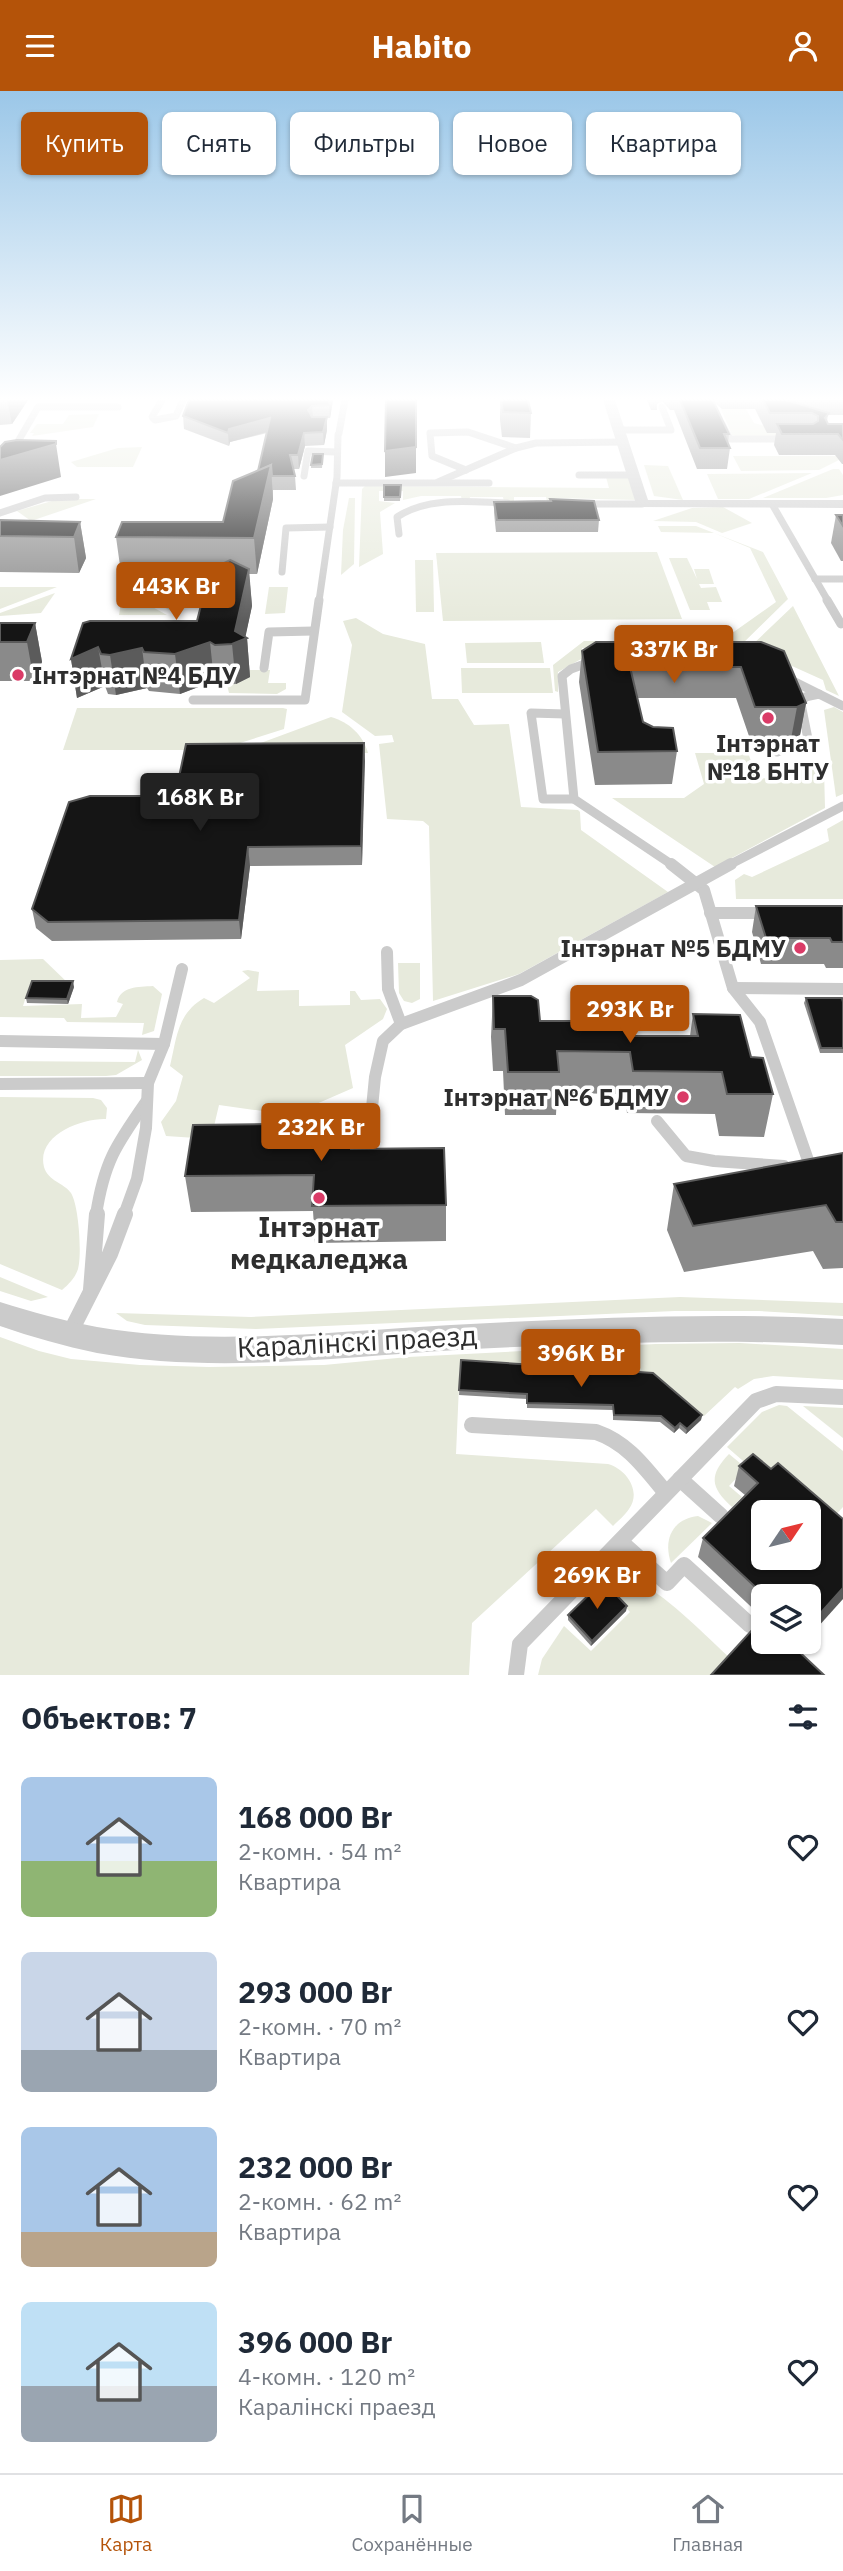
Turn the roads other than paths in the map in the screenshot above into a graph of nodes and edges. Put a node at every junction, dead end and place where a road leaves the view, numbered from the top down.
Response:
1 (336, 474) edge
2 (457, 474) edge
3 (579, 475) dead end
4 (634, 475) joint
5 (438, 482) junction
6 (336, 483) junction
7 (489, 483) dead end
8 (76, 497) dead end
9 (517, 503) edge
10 (573, 504) edge
11 (642, 504) junction
12 (772, 504) junction
13 (843, 504) edge
14 (0, 513) edge
15 (330, 527) junction
16 (399, 534) dead end
17 (282, 572) dead end
18 (815, 579) junction
19 (843, 579) edge
20 (841, 624) dead end
21 (313, 631) junction
22 (598, 661) edge
23 (264, 668) dead end
24 (773, 671) edge
25 (819, 694) junction
26 (193, 700) dead end
27 (843, 706) edge
28 (565, 714) junction
29 (777, 752) dead end
30 (574, 799) junction
31 (843, 806) edge
32 (696, 884) junction
33 (710, 913) junction
34 (777, 913) edge
35 (387, 952) dead end
36 (182, 969) dead end
37 (733, 988) junction
38 (843, 989) edge
39 (401, 1024) junction
40 (0, 1041) edge
41 (164, 1044) junction
42 (148, 1083) junction
43 (0, 1084) edge
44 (147, 1102) junction
45 (657, 1121) dead end
46 (329, 1146) edge
47 (91, 1293) junction
48 (0, 1314) edge
49 (843, 1332) edge
50 (68, 1335) junction
51 (843, 1397) edge
52 (472, 1425) dead end
53 (680, 1479) junction
54 (666, 1493) junction
55 (721, 1516) edge
56 (621, 1542) junction
57 (750, 1625) dead end
58 (516, 1675) edge

1 - 6 lane
2 - 5 lane
3 - 4 lane
4 - 11 street
5 - 6 lane
5 - 7 lane
6 - 15 lane
8 - 14 lane
9 - 16 lane
10 - 11 lane
11 - 12 street
12 - 13 street
12 - 18 lane
15 - 17 lane
15 - 21 lane
18 - 19 lane
18 - 20 lane
21 - 23 lane
21 - 26 lane
22 - 28 lane
24 - 25 lane
25 - 27 lane
25 - 29 lane
28 - 30 lane
28 - 30 lane
30 - 32 lane
31 - 32 lane
32 - 33 lane
32 - 39 lane
33 - 34 lane
33 - 37 lane
35 - 39 lane
36 - 41 lane
37 - 38 lane
37 - 45 lane
39 - 46 lane
40 - 41 lane
41 - 42 lane
42 - 43 lane
42 - 44 lane
44 - 47 lane
44 - 47 lane
47 - 50 lane
48 - 50 street, Каралінскі праезд
49 - 50 street, Каралінскі праезд
51 - 53 lane
52 - 54 lane
53 - 54 lane
53 - 55 lane
54 - 56 lane
56 - 57 lane
56 - 58 lane

